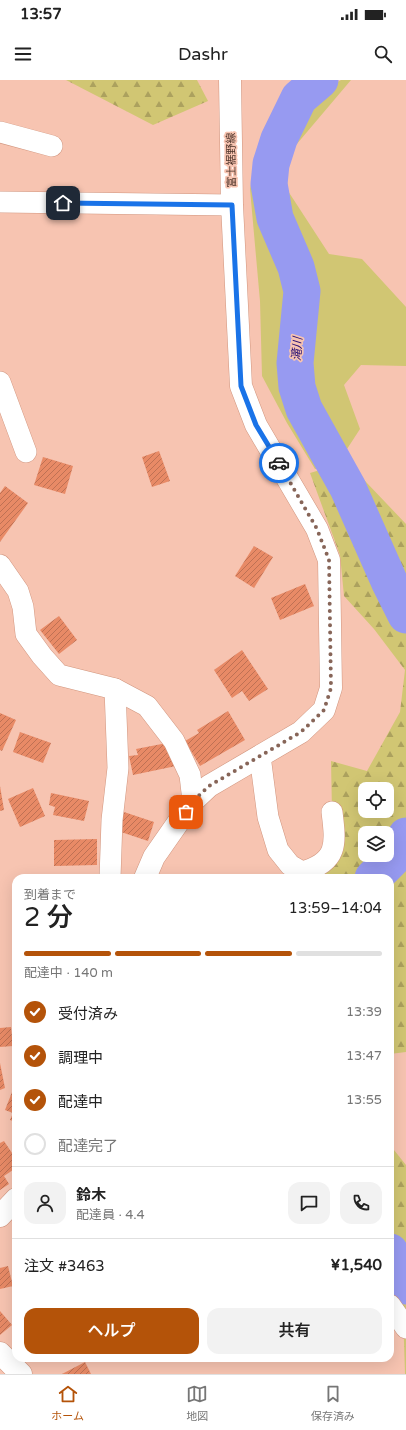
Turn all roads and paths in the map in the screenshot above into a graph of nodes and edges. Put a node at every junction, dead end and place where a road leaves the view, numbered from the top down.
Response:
1 (230, 80) edge
2 (0, 132) edge
3 (52, 146) dead end
4 (0, 202) edge
5 (232, 205) junction
6 (0, 382) edge
7 (26, 452) dead end
8 (0, 565) edge
9 (115, 689) junction
10 (260, 756) junction
11 (193, 801) junction
12 (332, 812) dead end
13 (289, 872) edge
14 (110, 874) edge
15 (147, 874) edge
16 (12, 1203) edge
17 (0, 1216) edge
18 (394, 1312) edge
19 (406, 1328) edge
20 (0, 1353) edge
21 (21, 1374) edge

1 - 5 main road, 富士裾野線
2 - 3 street
4 - 5 street
5 - 10 main road, 富士裾野線
6 - 7 street
8 - 9 street
9 - 11 street
9 - 14 street
10 - 11 main road, 富士裾野線
10 - 13 street
11 - 15 main road, 富士裾野線
12 - 13 street
16 - 17 main road
18 - 19 street
20 - 21 main road

